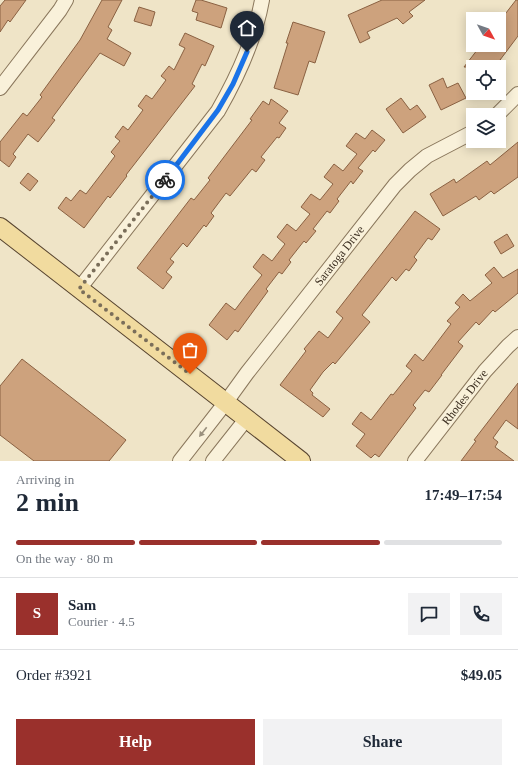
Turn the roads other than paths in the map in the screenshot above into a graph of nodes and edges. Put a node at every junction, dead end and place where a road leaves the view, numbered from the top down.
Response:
1 (66, 0) edge
2 (262, 0) edge
3 (0, 88) edge
4 (518, 94) edge
5 (504, 108) edge
6 (466, 136) edge
7 (0, 227) edge
8 (79, 289) junction
9 (518, 338) edge
10 (226, 402) junction
11 (247, 418) junction
12 (180, 461) edge
13 (213, 461) edge
14 (302, 461) edge
15 (415, 461) edge

1 - 3 street
2 - 8 street
4 - 5 street
6 - 10 street, Saratoga Drive
7 - 8 main road
8 - 10 main road
9 - 15 street, Rhodes Drive
10 - 11 main road
10 -> 12 street, Saratoga Drive
11 - 13 street
11 - 14 main road

